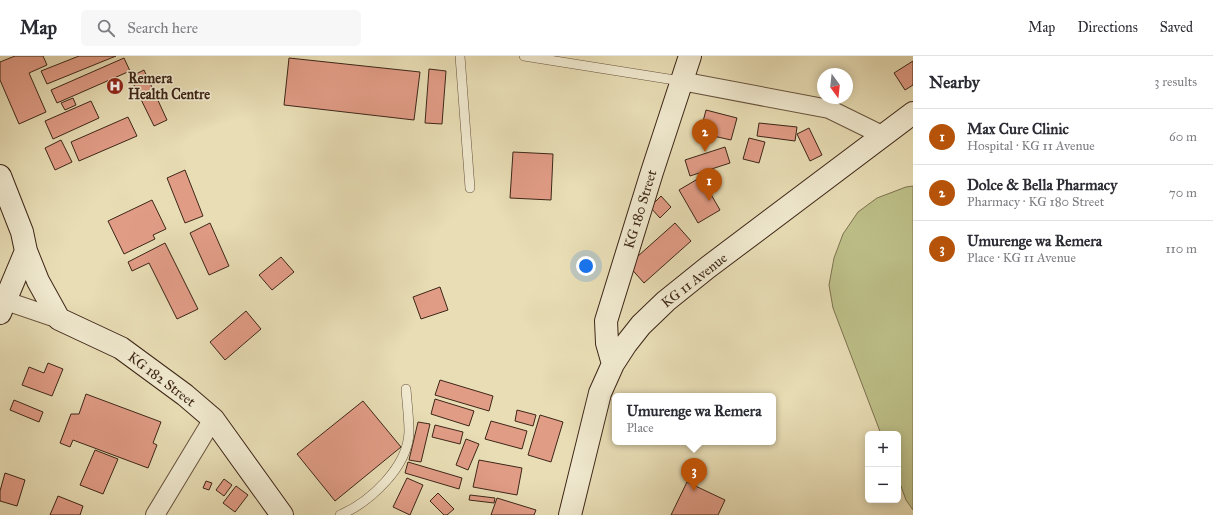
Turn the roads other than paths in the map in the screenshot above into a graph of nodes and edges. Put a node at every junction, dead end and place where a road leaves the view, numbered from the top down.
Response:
1 (460, 56) edge
2 (524, 56) edge
3 (690, 56) edge
4 (681, 81) junction
5 (913, 113) edge
6 (882, 135) junction
7 (0, 176) edge
8 (470, 188) dead end
9 (26, 251) junction
10 (2, 304) edge
11 (59, 319) junction
12 (612, 364) junction
13 (406, 389) dead end
14 (213, 419) junction
15 (155, 515) edge
16 (282, 515) edge
17 (340, 515) edge
18 (570, 515) edge

1 - 8 lane
2 - 4 lane
3 - 4 street, KG 180 Street
4 - 6 street
4 - 12 street, KG 180 Street
5 - 6 street, KG 11 Avenue
6 - 12 street, KG 11 Avenue
7 - 9 street
9 - 10 street
9 - 11 street
10 - 11 street, KG 182 Street
11 - 14 street, KG 182 Street
12 - 18 street, KG 11 Avenue
13 - 17 lane
14 - 15 street
14 - 16 street, KG 182 Street

